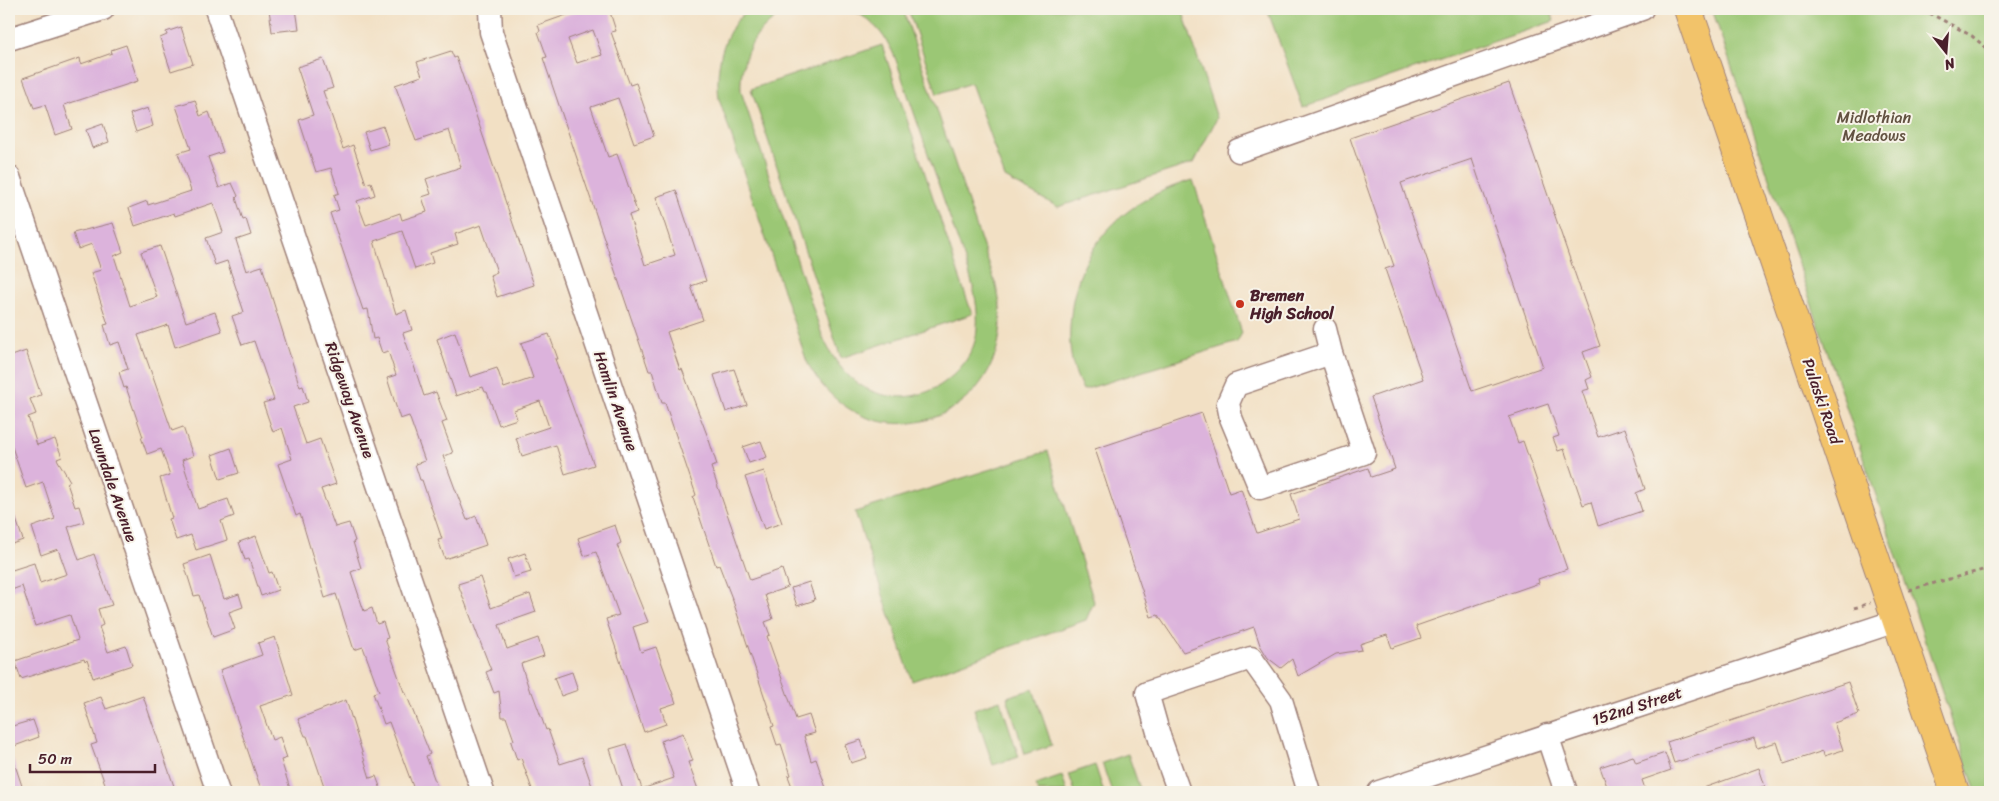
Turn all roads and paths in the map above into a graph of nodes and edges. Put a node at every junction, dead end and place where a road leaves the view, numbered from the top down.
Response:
1 (102, 9) edge
2 (216, 9) edge
3 (490, 9) edge
4 (1642, 9) edge
5 (1688, 9) edge
6 (1922, 9) edge
7 (1588, 18) edge
8 (9, 40) edge
9 (1990, 51) edge
10 (1239, 151) dead end
11 (9, 177) edge
12 (1325, 329) dead end
13 (1331, 354) junction
14 (1990, 568) edge
15 (1908, 591) dead end
16 (1896, 620) junction
17 (1548, 735) junction
18 (218, 792) edge
19 (483, 792) edge
20 (748, 792) edge
21 (1179, 792) edge
22 (1309, 792) edge
23 (1379, 792) edge
24 (1566, 792) edge
25 (1955, 792) edge

1 - 8 street
2 - 19 street, Ridgeway Avenue
3 - 20 street, Hamlin Avenue
4 - 7 street
5 - 16 main road, Pulaski Road
6 - 9 path
7 - 10 street
11 - 18 street, Lawndale Avenue
12 - 13 street
13 - 13 street
14 - 15 path
16 - 17 street, 152nd Street
16 - 25 main road, Pulaski Road
17 - 23 street, 152nd Street
17 - 24 street
21 - 22 street

